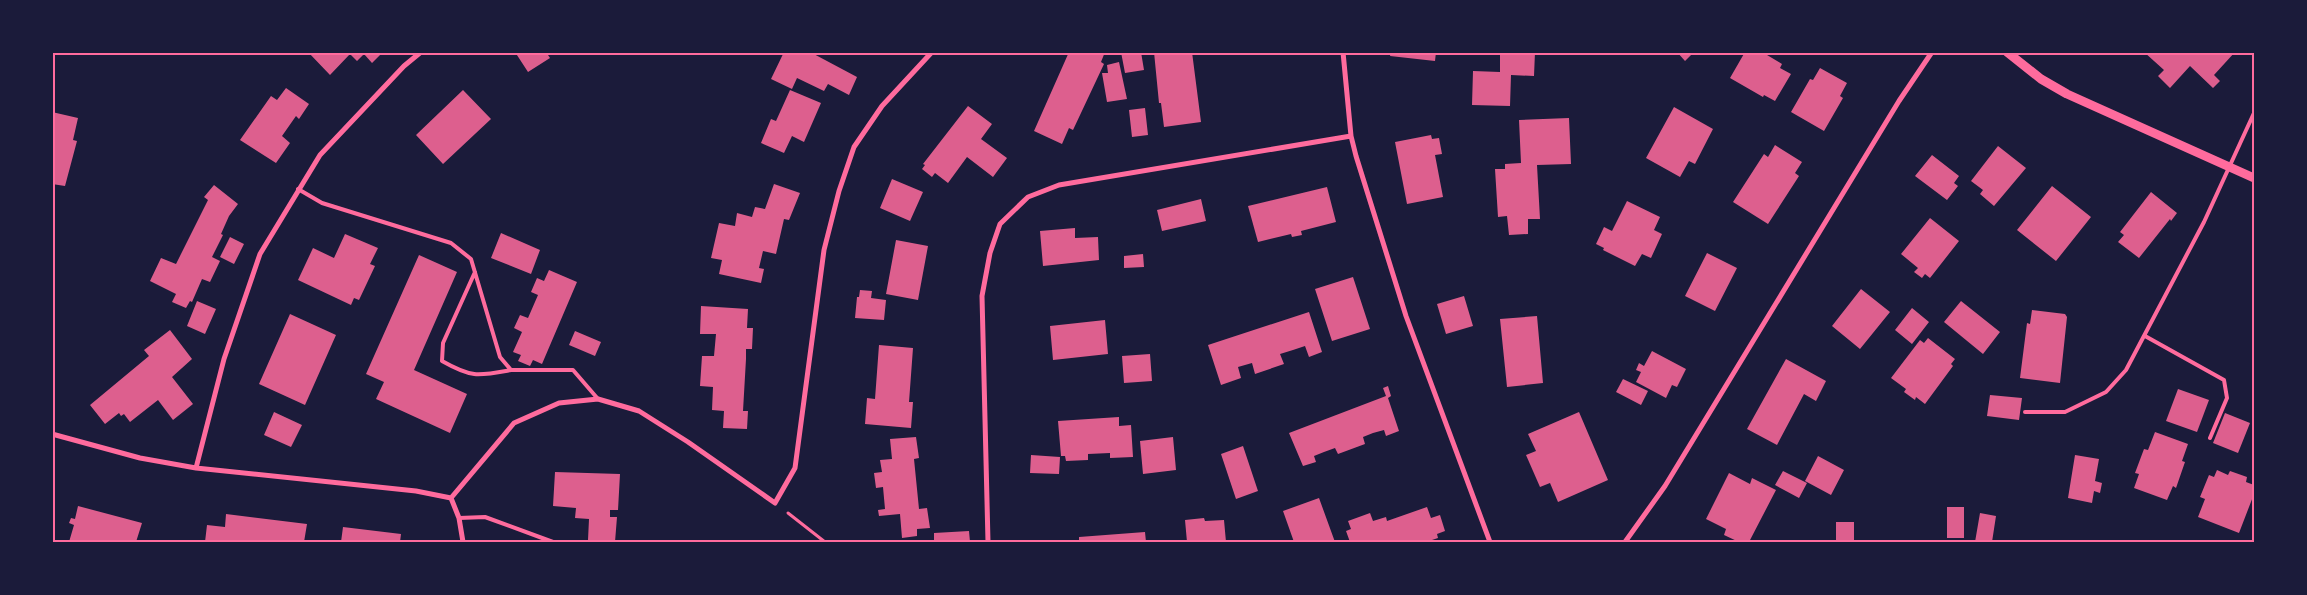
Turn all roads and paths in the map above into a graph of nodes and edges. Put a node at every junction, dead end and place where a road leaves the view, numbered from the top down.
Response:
1 (421, 52) edge
2 (932, 52) edge
3 (1343, 52) edge
4 (1932, 52) edge
5 (2007, 52) edge
6 (2254, 113) edge
7 (1352, 136) junction
8 (2228, 167) junction
9 (2254, 178) edge
10 (298, 189) junction
11 (475, 272) junction
12 (2145, 336) junction
13 (511, 370) junction
14 (598, 399) junction
15 (2025, 412) dead end
16 (52, 434) edge
17 (2210, 438) dead end
18 (196, 468) junction
19 (451, 498) junction
20 (774, 503) junction
21 (459, 518) junction
22 (463, 542) edge
23 (553, 542) edge
24 (825, 542) edge
25 (988, 542) edge
26 (1490, 542) edge
27 (1624, 542) edge

1 - 10 street
2 - 20 street
3 - 7 street
4 - 27 street
5 - 8 street
6 - 8 lane
7 - 25 street
7 - 26 street
8 - 9 street
8 - 12 lane
10 - 11 lane
10 - 18 street
11 - 13 lane
11 - 13 lane
12 - 15 lane
12 - 17 lane
13 - 14 lane
14 - 19 street
14 - 20 street
16 - 18 street
18 - 19 street
19 - 21 street
20 - 24 path
21 - 22 street
21 - 23 lane

